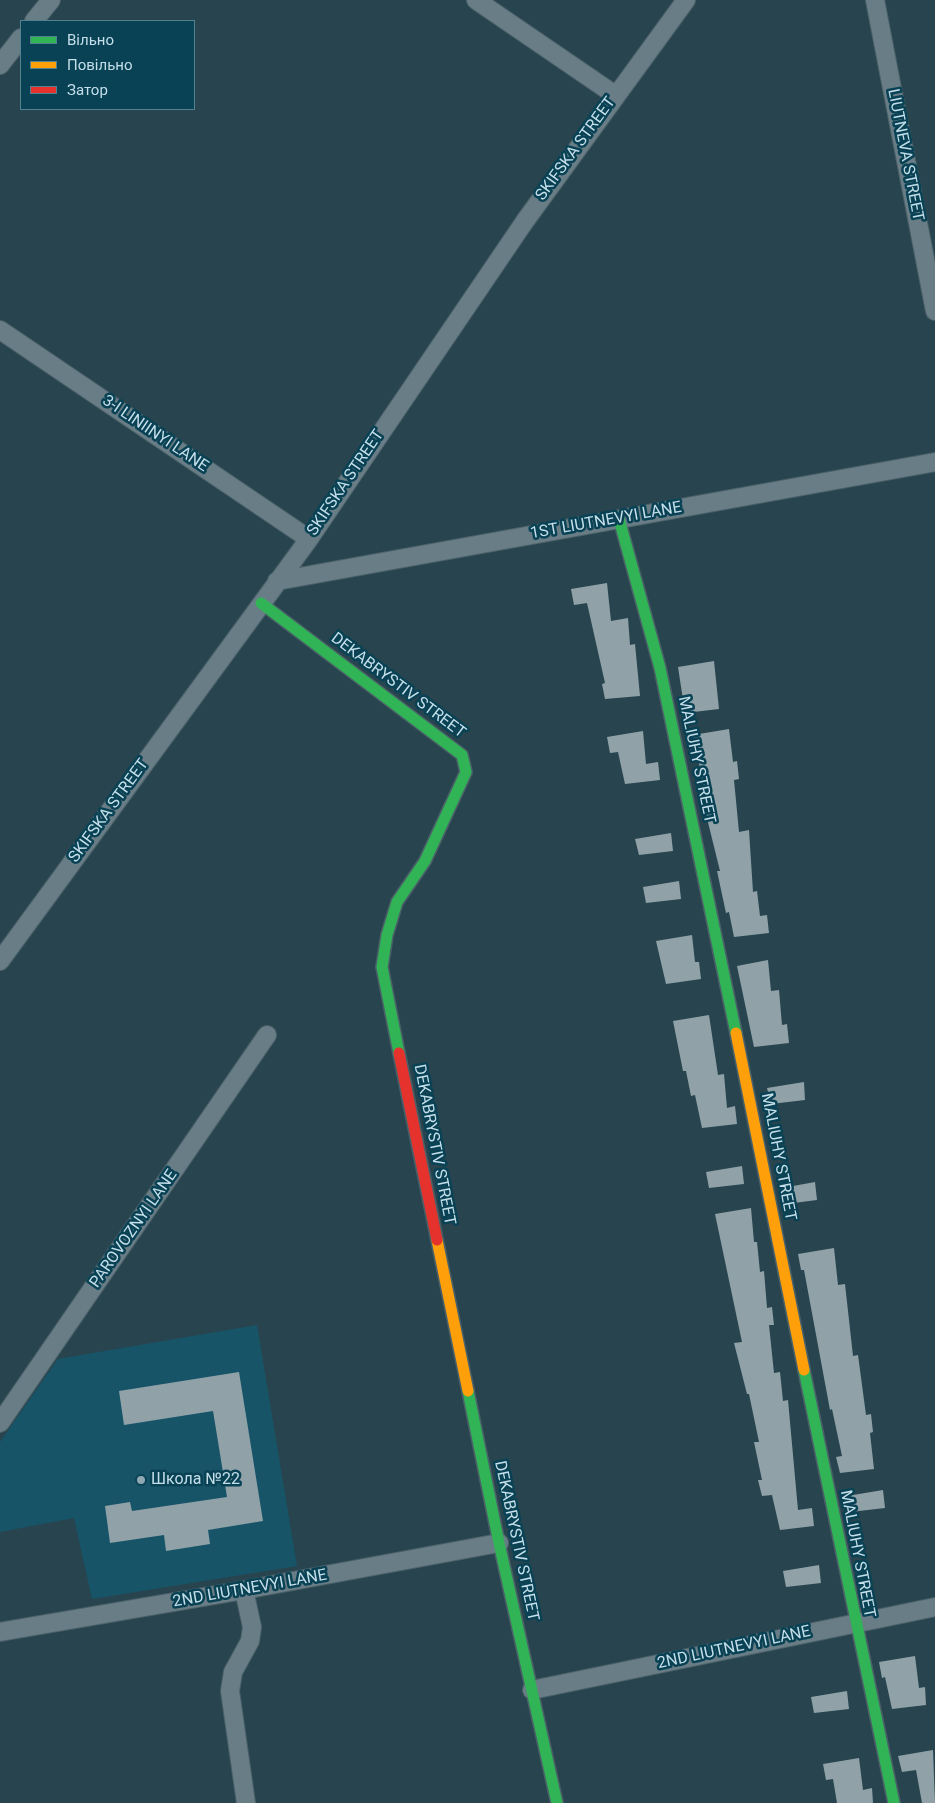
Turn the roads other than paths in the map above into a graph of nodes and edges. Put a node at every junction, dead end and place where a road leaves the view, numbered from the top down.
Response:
1 (51, 0) edge
2 (476, 0) edge
3 (686, 0) edge
4 (875, 0) edge
5 (35, 20) edge
6 (20, 39) edge
7 (0, 65) edge
8 (615, 95) junction
9 (935, 311) edge
10 (0, 330) edge
11 (935, 462) edge
12 (619, 519) junction
13 (309, 539) junction
14 (277, 581) junction
15 (261, 603) junction
16 (0, 961) edge
17 (267, 1035) dead end
18 (0, 1423) edge
19 (499, 1543) junction
20 (244, 1590) junction
21 (935, 1607) edge
22 (855, 1623) junction
23 (0, 1632) edge
24 (532, 1690) junction
25 (246, 1803) edge
26 (557, 1803) edge
27 (894, 1803) edge

1 - 5 street
2 - 8 street
3 - 8 street, SKIFSKA STREET
4 - 9 street, LIUTNEVA STREET
6 - 7 street
8 - 13 street, SKIFSKA STREET
10 - 13 street, 3-I LINIINYI LANE
11 - 12 street, 1ST LIUTNEVYI LANE
12 - 14 street, 1ST LIUTNEVYI LANE
12 - 22 street, MALIUHY STREET
13 - 14 street, SKIFSKA STREET
14 - 15 street, SKIFSKA STREET
15 - 16 street, SKIFSKA STREET
15 - 19 street, DEKABRYSTIV STREET
17 - 18 street, PAROVOZNYI LANE
19 - 20 street, 2ND LIUTNEVYI LANE
19 - 24 street, DEKABRYSTIV STREET
20 - 23 street, 2ND LIUTNEVYI LANE
20 - 25 street
21 - 22 street, 2ND LIUTNEVYI LANE
22 - 24 street, 2ND LIUTNEVYI LANE
22 - 27 street, MALIUHY STREET
24 - 26 street, DEKABRYSTIV STREET

